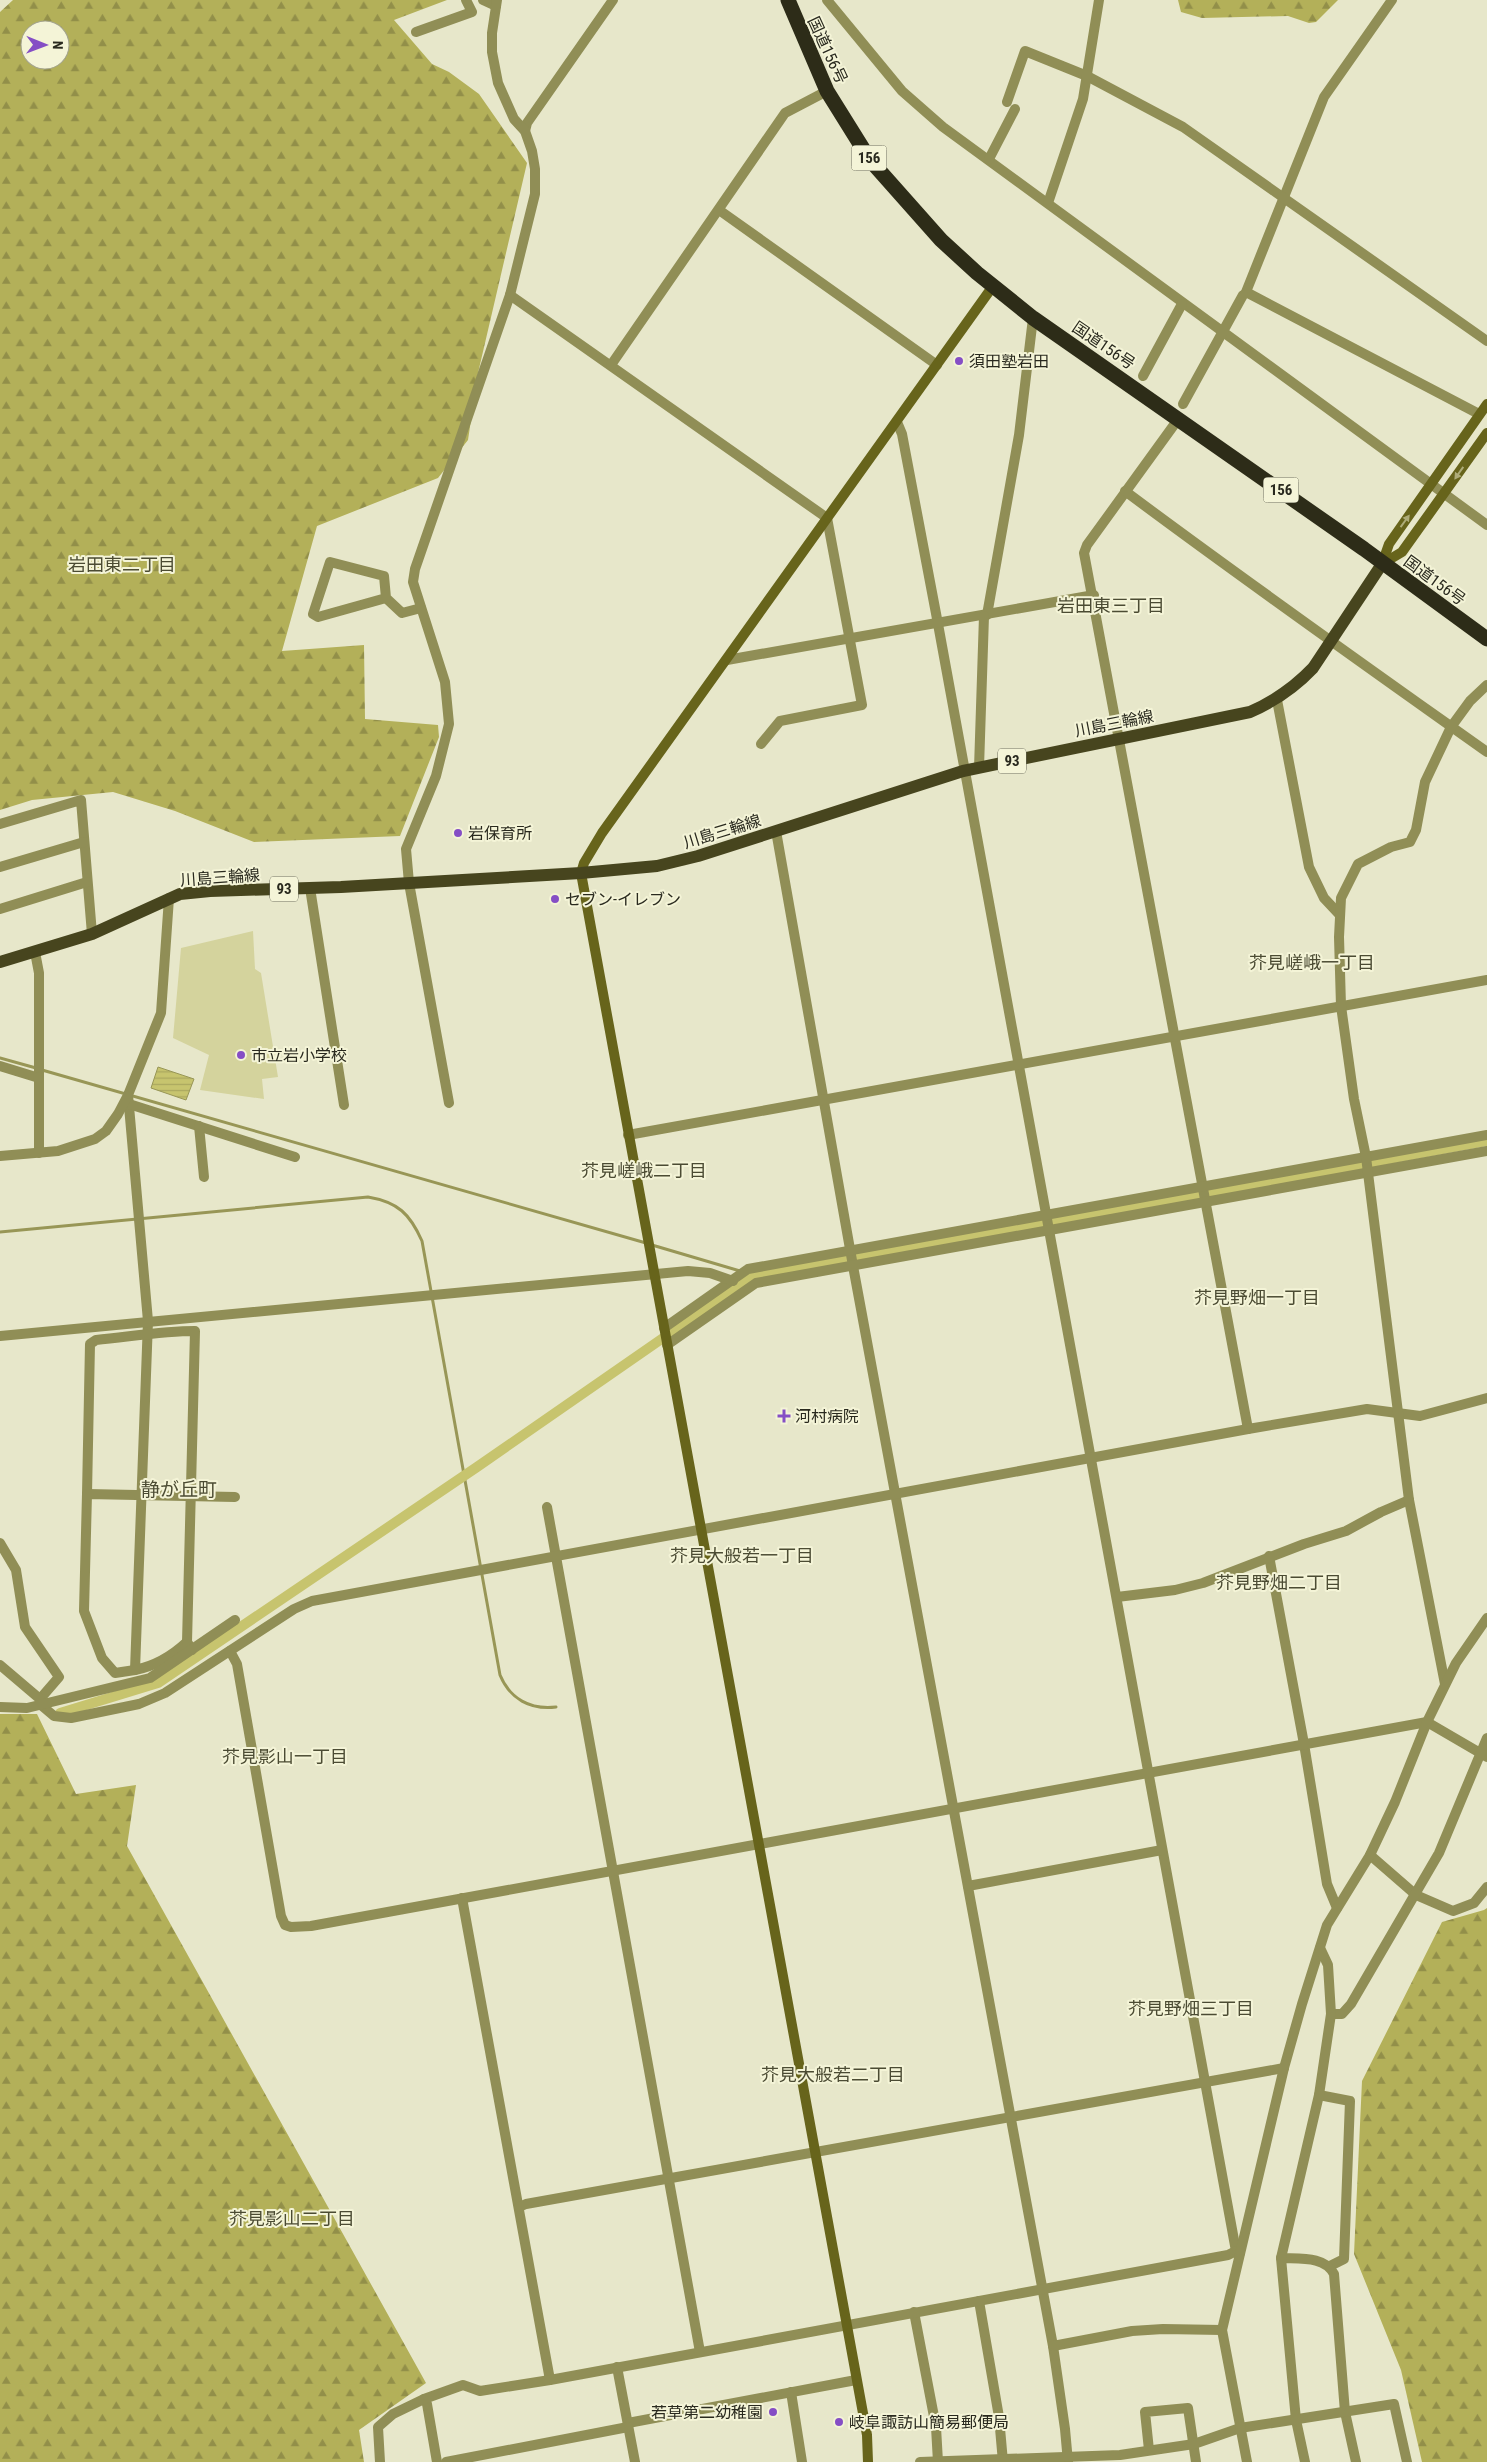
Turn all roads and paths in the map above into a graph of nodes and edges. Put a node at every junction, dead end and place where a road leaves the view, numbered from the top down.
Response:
1 (466, 0) edge
2 (483, 0) edge
3 (614, 0) edge
4 (788, 0) edge
5 (828, 0) edge
6 (1099, 0) edge
7 (1392, 0) edge
8 (497, 3) edge
9 (416, 32) dead end
10 (1087, 76) junction
11 (827, 91) junction
12 (1007, 102) dead end
13 (1015, 109) dead end
14 (525, 131) junction
15 (989, 159) junction
16 (1282, 197) junction
17 (1048, 202) junction
18 (719, 210) junction
19 (992, 286) junction
20 (510, 295) junction
21 (1243, 295) dead end
22 (1182, 304) junction
23 (1033, 318) junction
24 (1222, 332) junction
25 (1487, 341) edge
26 (611, 365) junction
27 (937, 365) junction
28 (1143, 376) dead end
29 (1487, 404) edge
30 (1181, 411) junction
31 (1479, 414) junction
32 (897, 422) junction
33 (1487, 433) edge
34 (1432, 485) junction
35 (1125, 491) junction
36 (1444, 494) junction
37 (827, 518) junction
38 (1487, 525) edge
39 (1382, 564) junction
40 (1094, 595) junction
41 (386, 598) junction
42 (421, 608) junction
43 (985, 615) junction
44 (938, 624) junction
45 (848, 639) junction
46 (1487, 639) edge
47 (1333, 640) junction
48 (727, 660) junction
49 (1487, 685) edge
50 (1277, 700) junction
51 (1451, 727) junction
52 (1119, 738) junction
53 (761, 744) dead end
54 (1487, 752) edge
55 (979, 768) junction
56 (963, 771) junction
57 (0, 824) edge
58 (776, 831) junction
59 (84, 842) junction
60 (0, 867) edge
61 (581, 873) junction
62 (87, 882) junction
63 (409, 883) junction
64 (310, 888) junction
65 (169, 898) junction
66 (0, 909) edge
67 (1339, 914) junction
68 (92, 934) junction
69 (35, 952) junction
70 (0, 962) edge
71 (1487, 980) edge
72 (1341, 1006) junction
73 (1173, 1036) junction
74 (1018, 1064) junction
75 (0, 1066) edge
76 (39, 1078) junction
77 (128, 1100) junction
78 (824, 1100) junction
79 (449, 1103) dead end
80 (344, 1105) dead end
81 (199, 1126) junction
82 (628, 1135) junction
83 (1487, 1135) edge
84 (1487, 1151) edge
85 (39, 1153) junction
86 (0, 1156) edge
87 (295, 1157) dead end
88 (1366, 1157) junction
89 (1368, 1171) junction
90 (204, 1177) dead end
91 (1200, 1185) junction
92 (1204, 1202) junction
93 (1047, 1214) junction
94 (1050, 1230) junction
95 (851, 1250) junction
96 (854, 1266) junction
97 (654, 1275) junction
98 (732, 1280) junction
99 (148, 1321) junction
100 (664, 1328) junction
101 (146, 1335) junction
102 (0, 1336) edge
103 (667, 1345) junction
104 (1487, 1398) edge
105 (1397, 1414) junction
106 (1248, 1429) junction
107 (1092, 1459) junction
108 (87, 1494) junction
109 (897, 1494) junction
110 (141, 1495) junction
111 (191, 1496) junction
112 (235, 1497) dead end
113 (1408, 1500) junction
114 (547, 1507) dead end
115 (700, 1529) junction
116 (0, 1544) edge
117 (555, 1555) junction
118 (1269, 1556) junction
119 (1117, 1597) junction
120 (1487, 1618) edge
121 (235, 1620) dead end
122 (189, 1646) junction
123 (230, 1651) junction
124 (0, 1665) edge
125 (135, 1670) junction
126 (1445, 1684) junction
127 (40, 1702) junction
128 (0, 1707) edge
129 (1427, 1722) junction
130 (1487, 1738) edge
131 (1304, 1744) junction
132 (1483, 1755) edge
133 (1149, 1772) junction
134 (954, 1807) junction
135 (758, 1843) junction
136 (1162, 1850) junction
137 (1370, 1855) junction
138 (613, 1870) junction
139 (968, 1886) junction
140 (1487, 1887) edge
141 (1416, 1895) junction
142 (462, 1898) junction
143 (1336, 1908) junction
144 (1320, 1948) junction
145 (1331, 2014) junction
146 (1284, 2068) junction
147 (1206, 2083) junction
148 (1319, 2095) junction
149 (1010, 2117) junction
150 (814, 2153) junction
151 (669, 2180) junction
152 (519, 2207) junction
153 (1238, 2252) junction
154 (1282, 2258) junction
155 (1330, 2266) junction
156 (1041, 2289) junction
157 (979, 2301) junction
158 (914, 2312) junction
159 (846, 2324) junction
160 (1222, 2330) junction
161 (1053, 2346) junction
162 (700, 2352) junction
163 (617, 2367) junction
164 (550, 2380) junction
165 (856, 2380) junction
166 (791, 2392) junction
167 (424, 2399) junction
168 (1345, 2412) junction
169 (1296, 2420) junction
170 (628, 2425) junction
171 (1240, 2428) junction
172 (1194, 2444) junction
173 (1149, 2450) junction
174 (1120, 2458) edge
175 (1068, 2459) edge
176 (1003, 2460) edge
177 (380, 2462) edge
178 (437, 2462) edge
179 (446, 2462) edge
180 (635, 2462) edge
181 (802, 2462) edge
182 (868, 2462) edge
183 (920, 2462) edge
184 (938, 2462) edge
185 (1196, 2462) edge
186 (1247, 2462) edge
187 (1305, 2462) edge
188 (1356, 2462) edge
189 (1407, 2462) edge

1 - 9 street
2 - 8 street
3 - 14 street
4 - 11 highway, 国道156号 / 156
5 - 15 street
6 - 10 street
7 - 16 street
8 - 14 street
10 - 12 street
10 - 16 street
10 - 17 street
11 - 18 street
11 - 19 highway, 国道156号 / 156
13 - 15 street
14 - 20 street
15 - 17 street
16 - 25 street
16 - 31 street
17 - 22 street
18 - 26 street
18 - 27 street
19 - 23 highway, 国道156号 / 156
19 - 27 street
20 - 26 street
20 - 42 street
21 - 24 street
22 - 24 street
22 - 28 street
23 - 30 highway, 国道156号 / 156
23 - 43 street
24 - 30 street
24 - 34 street
26 - 37 street
27 - 32 street
29 - 31 street
30 - 35 street
30 - 39 highway, 国道156号 / 156
31 - 34 street
32 - 37 street
32 - 44 street
33 -> 36 street
34 - 36 street
39 -> 34 street
35 - 40 street
35 - 47 street
36 - 38 street
36 - 39 street
37 - 45 street
37 - 48 street
39 - 46 highway, 国道156号 / 156
39 - 47 main road, 川島三輪線 / 93
40 - 43 street
40 - 52 street
41 - 41 street
41 - 42 street
42 - 63 street
43 - 44 street
43 - 55 street
44 - 45 street
44 - 56 street
45 - 48 street
45 - 53 street
47 - 50 main road, 川島三輪線 / 93
47 - 51 street
48 - 61 street
49 - 51 street
50 - 52 main road, 川島三輪線 / 93
50 - 67 street
51 - 54 street
51 - 67 street
52 - 55 main road, 川島三輪線 / 93
52 - 73 street
55 - 56 main road, 川島三輪線 / 93
56 - 58 main road, 川島三輪線 / 93
56 - 74 street
57 - 59 street
58 - 61 main road, 川島三輪線 / 93
58 - 78 street
59 - 60 street
59 - 62 street
61 - 63 main road, 川島三輪線 / 93
61 - 82 street
62 - 66 street
62 - 68 street
63 - 64 main road, 川島三輪線 / 93
63 - 79 street
64 - 65 main road, 川島三輪線 / 93
64 - 80 street
65 - 68 main road, 川島三輪線 / 93
65 - 77 street
67 - 72 street
68 - 69 main road, 川島三輪線 / 93
69 - 70 main road, 川島三輪線 / 93
69 - 76 street
71 - 72 street
72 - 73 street
72 - 88 street
73 - 74 street
73 - 91 street
74 - 78 street
74 - 93 street
75 - 76 street
76 - 85 street
77 - 81 street
77 - 85 street
77 - 99 street
78 - 82 street
78 - 95 street
81 - 87 street
81 - 90 street
82 - 97 street
83 - 88 street
84 - 89 street
85 - 86 street
88 - 89 street
88 - 91 street
89 - 92 street
89 - 105 street
91 - 92 street
91 - 93 street
92 - 94 street
92 - 106 street
93 - 94 street
93 - 95 street
94 - 96 street
94 - 107 street
95 - 96 street
95 - 98 street
96 - 103 street
96 - 109 street
97 - 98 street
97 - 99 street
97 - 100 street
98 - 100 street
99 - 101 street
99 - 102 street
100 - 103 street
101 - 108 street
101 - 110 street
101 - 111 street
103 - 115 street
104 - 105 street
105 - 106 street
105 - 113 street
106 - 107 street
107 - 109 street
107 - 119 street
108 - 110 street
108 - 125 street
109 - 115 street
109 - 134 street
110 - 111 street
110 - 125 street
111 - 112 street
111 - 122 street
113 - 118 street
113 - 126 street
114 - 117 street
115 - 117 street
115 - 135 street
116 - 127 street
117 - 123 street
117 - 138 street
118 - 119 street
118 - 131 street
119 - 133 street
120 - 126 street
121 - 122 street
122 - 125 street
122 - 127 street
123 - 127 street
123 - 142 street
124 - 127 street
126 - 129 street
127 - 128 street
129 - 131 street
129 - 132 street
129 - 137 street
130 - 132 street
131 - 133 street
131 - 143 street
132 - 141 street
133 - 134 street
133 - 136 street
134 - 135 street
134 - 139 street
135 - 138 street
135 - 150 street
136 - 139 street
136 - 147 street
137 - 141 street
137 - 143 street
138 - 142 street
138 - 151 street
139 - 149 street
140 - 141 street
141 - 145 street
142 - 152 street
143 - 144 street
144 - 145 street
144 - 146 street
145 - 148 street
146 - 147 street
146 - 153 street
147 - 149 street
147 - 153 street
148 - 154 street
148 - 155 street
149 - 150 street
149 - 156 street
150 - 151 street
150 - 159 street
151 - 152 street
151 - 162 street
152 - 164 street
153 - 156 street
153 - 160 street
154 - 155 street
154 - 169 street
155 - 168 street
156 - 157 street
156 - 161 street
157 - 158 street
157 - 176 street
158 - 159 street
158 - 184 street
159 - 162 street
159 - 165 street
160 - 161 street
160 - 171 street
161 - 175 street
162 - 163 street
163 - 164 street
163 - 170 street
164 - 167 street
165 - 166 street
165 - 182 street
166 - 170 street
166 - 181 street
167 - 177 street
167 - 178 street
168 - 169 street
168 - 188 street
168 - 189 street
169 - 171 street
169 - 187 street
170 - 179 street
170 - 180 street
171 - 172 street
171 - 186 street
172 - 173 street
172 - 173 street
172 - 185 street
173 - 174 street
174 - 175 street
175 - 176 street
176 - 184 street
183 - 184 street

